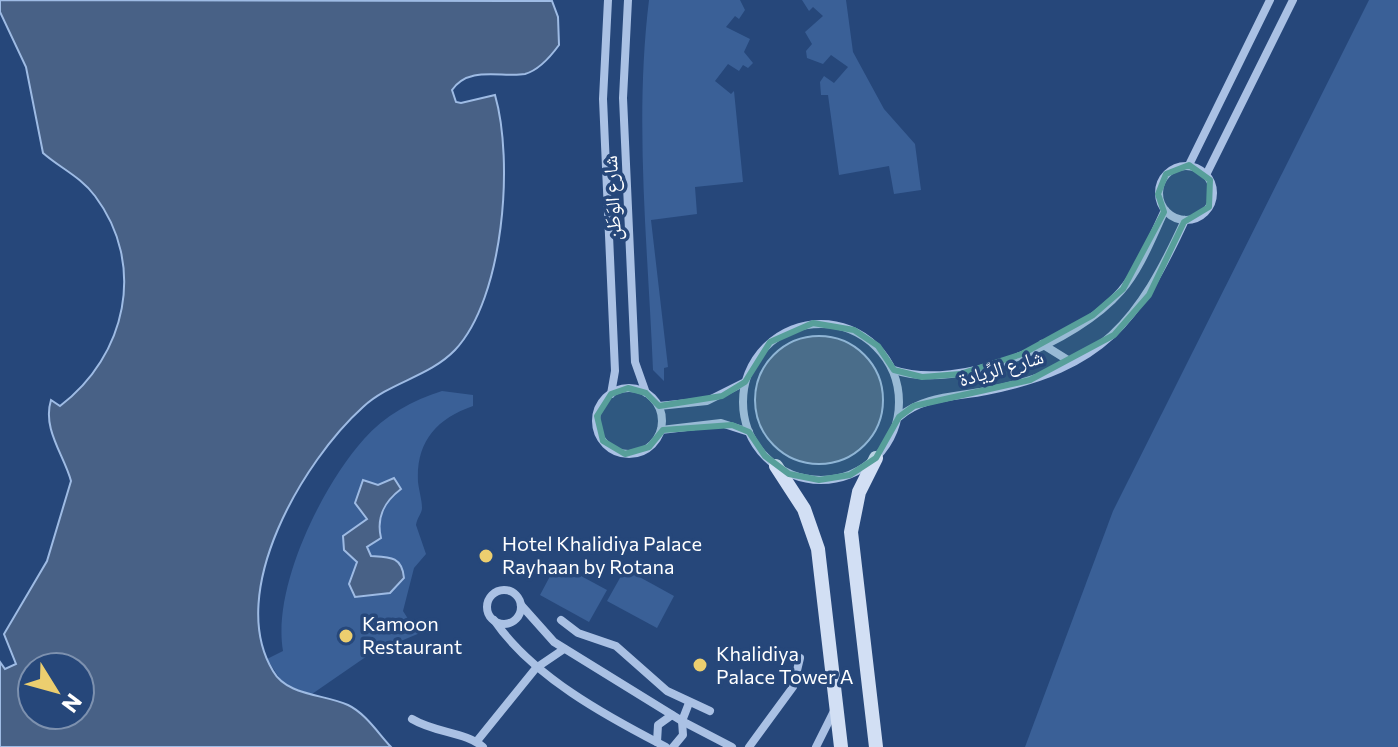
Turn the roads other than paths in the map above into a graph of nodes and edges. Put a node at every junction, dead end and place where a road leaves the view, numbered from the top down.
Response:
1 (608, 0) edge
2 (628, 0) edge
3 (1270, 0) edge
4 (1293, 0) edge
5 (1189, 165) junction
6 (1206, 175) junction
7 (1165, 210) junction
8 (1185, 220) junction
9 (1042, 344) junction
10 (1071, 362) junction
11 (894, 370) junction
12 (745, 382) junction
13 (646, 393) junction
14 (611, 394) junction
15 (659, 406) junction
16 (899, 417) junction
17 (661, 430) junction
18 (749, 432) junction
19 (876, 458) junction
20 (776, 466) junction
21 (521, 605) junction
22 (494, 620) junction
23 (561, 620) dead end
24 (584, 635) junction
25 (564, 649) junction
26 (576, 654) junction
27 (800, 658) dead end
28 (536, 668) junction
29 (836, 702) junction
30 (689, 703) junction
31 (710, 711) dead end
32 (672, 715) junction
33 (412, 719) dead end
34 (682, 721) junction
35 (480, 744) edge
36 (661, 745) edge
37 (673, 747) edge
38 (732, 747) edge
39 (749, 747) edge
40 (816, 747) edge
41 (841, 747) edge
42 (876, 747) edge

1 - 14 street, شارع الوَطَن
2 - 13 street, شارع الوَطَن
3 - 5 street
4 - 6 street
5 - 6 street
5 - 7 street
6 - 8 street
7 - 8 street
7 - 9 street, شارع الرِّيادة
8 - 10 street, شارع الرِّيادة
9 - 10 street
9 - 11 street, شارع الرِّيادة
10 - 16 street, شارع الرِّيادة
11 - 12 street
11 - 16 street
12 - 15 street
12 - 18 street
13 - 14 street
13 - 15 street
14 - 17 street
15 - 17 street
16 - 19 street
17 - 18 street
18 - 20 street
19 - 20 street
19 - 42 street
20 - 29 street
21 - 22 street
21 - 22 street
21 - 25 street
22 - 28 street
23 - 24 street
24 - 26 street
24 - 30 street
25 - 26 street
25 - 28 street
26 - 32 street
27 - 39 street
28 - 35 street
28 - 36 street
29 - 40 street
29 - 41 street
30 - 31 street
30 - 34 street
32 - 34 street
32 - 36 street
33 - 35 street
34 - 37 street
34 - 38 street

